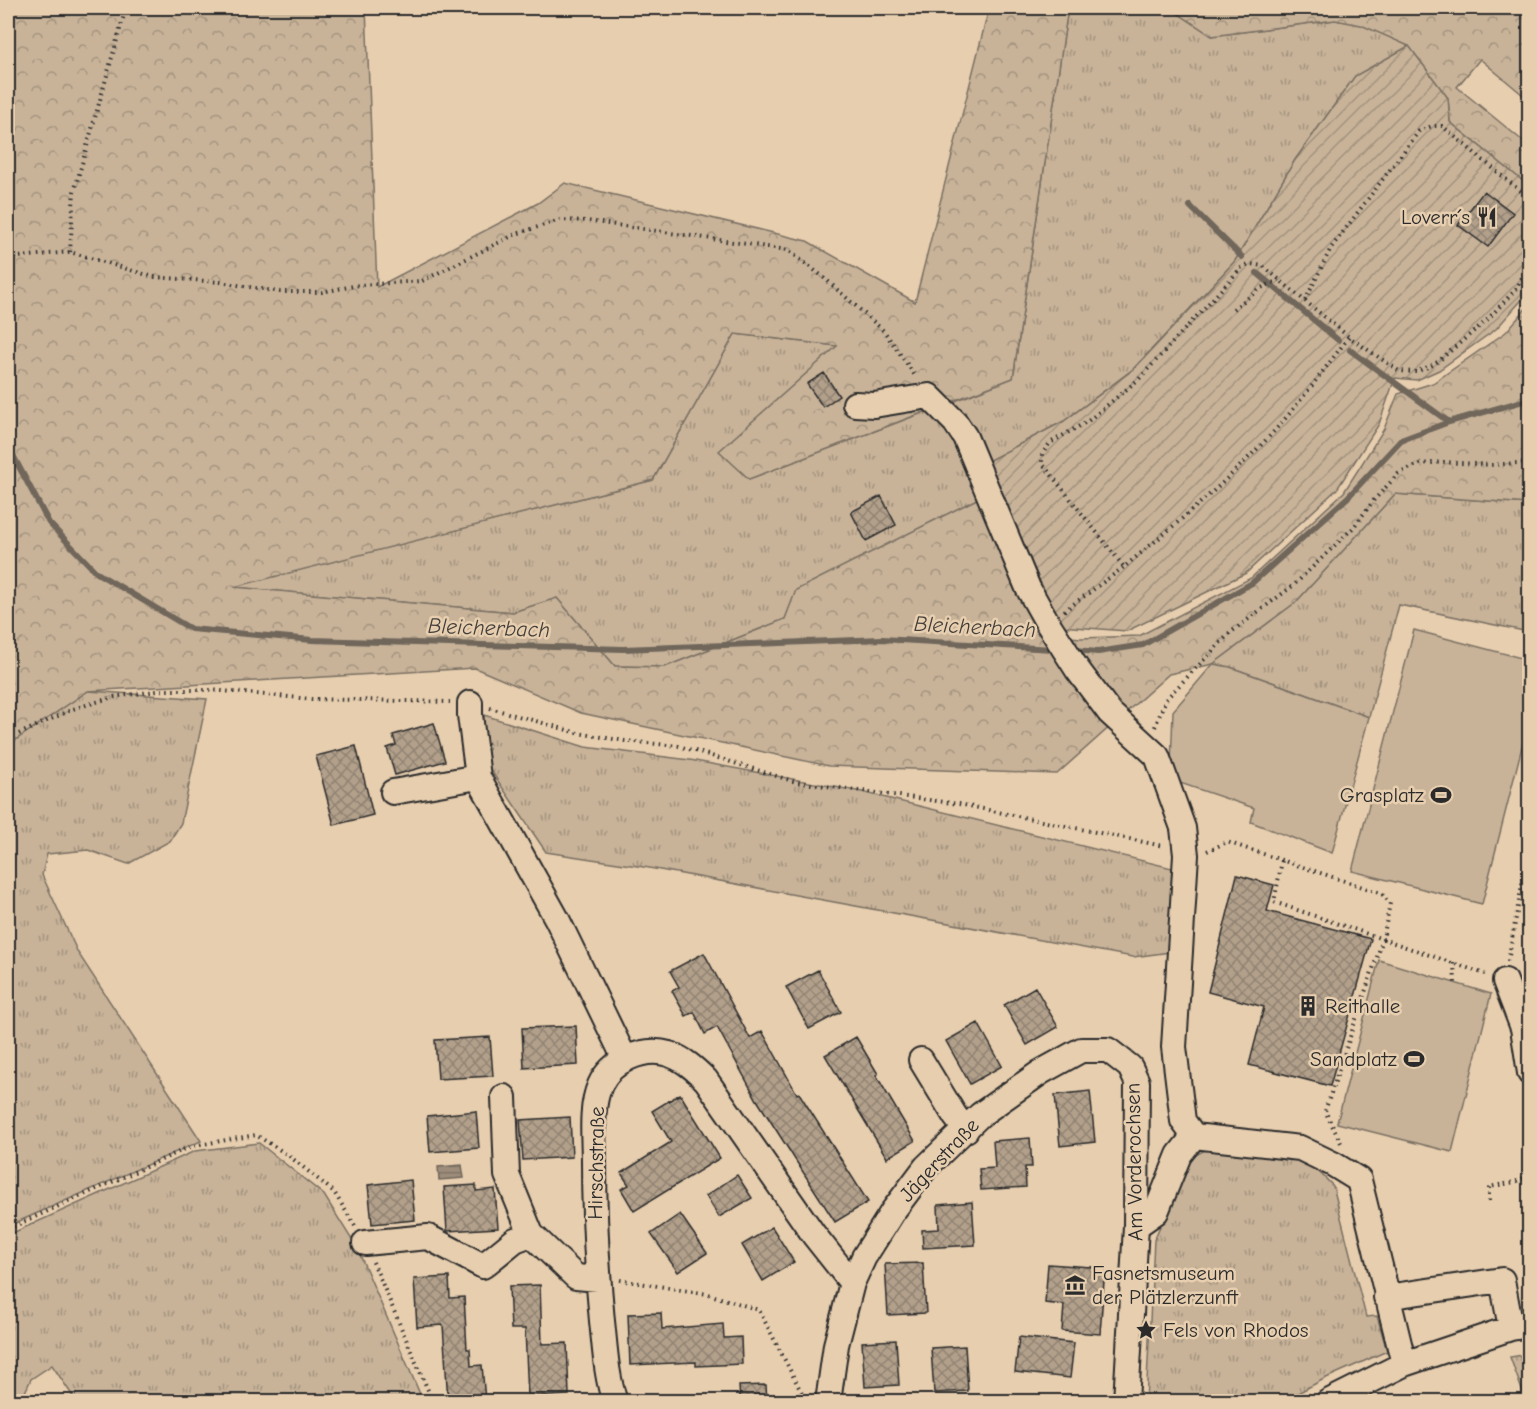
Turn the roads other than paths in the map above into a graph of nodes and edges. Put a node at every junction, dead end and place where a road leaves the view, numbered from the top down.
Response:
1 (855, 404) dead end
2 (470, 703) road end
3 (478, 777) junction
4 (393, 792) dead end
5 (1505, 981) road end
6 (625, 1059) junction
7 (921, 1060) dead end
8 (1130, 1067) joint
9 (1530, 1073) edge
10 (504, 1097) dead end
11 (966, 1130) junction
12 (1194, 1136) junction
13 (1136, 1226) junction
14 (531, 1234) junction
15 (365, 1243) road end
16 (598, 1279) junction
17 (852, 1283) junction
18 (1386, 1298) junction
19 (1520, 1326) edge
20 (1404, 1364) junction
21 (1335, 1400) edge
22 (615, 1401) edge
23 (828, 1401) edge
24 (1126, 1401) edge

1 - 12 street
2 - 3 street
3 - 4 street
3 - 6 street
5 - 9 street
6 - 16 street, Hirschstraße
6 - 17 street
7 - 11 street
8 - 11 street, Jägerstraße
8 - 13 street, Am Vorderochsen
10 - 14 street
11 - 17 street, Jägerstraße
12 - 13 street
12 - 18 street
13 - 24 street, Am Vorderochsen
14 - 15 street
14 - 16 street
16 - 22 street, Hirschstraße
17 - 23 street, Jägerstraße
18 - 19 street
18 - 20 street
19 - 20 street
20 - 21 street

